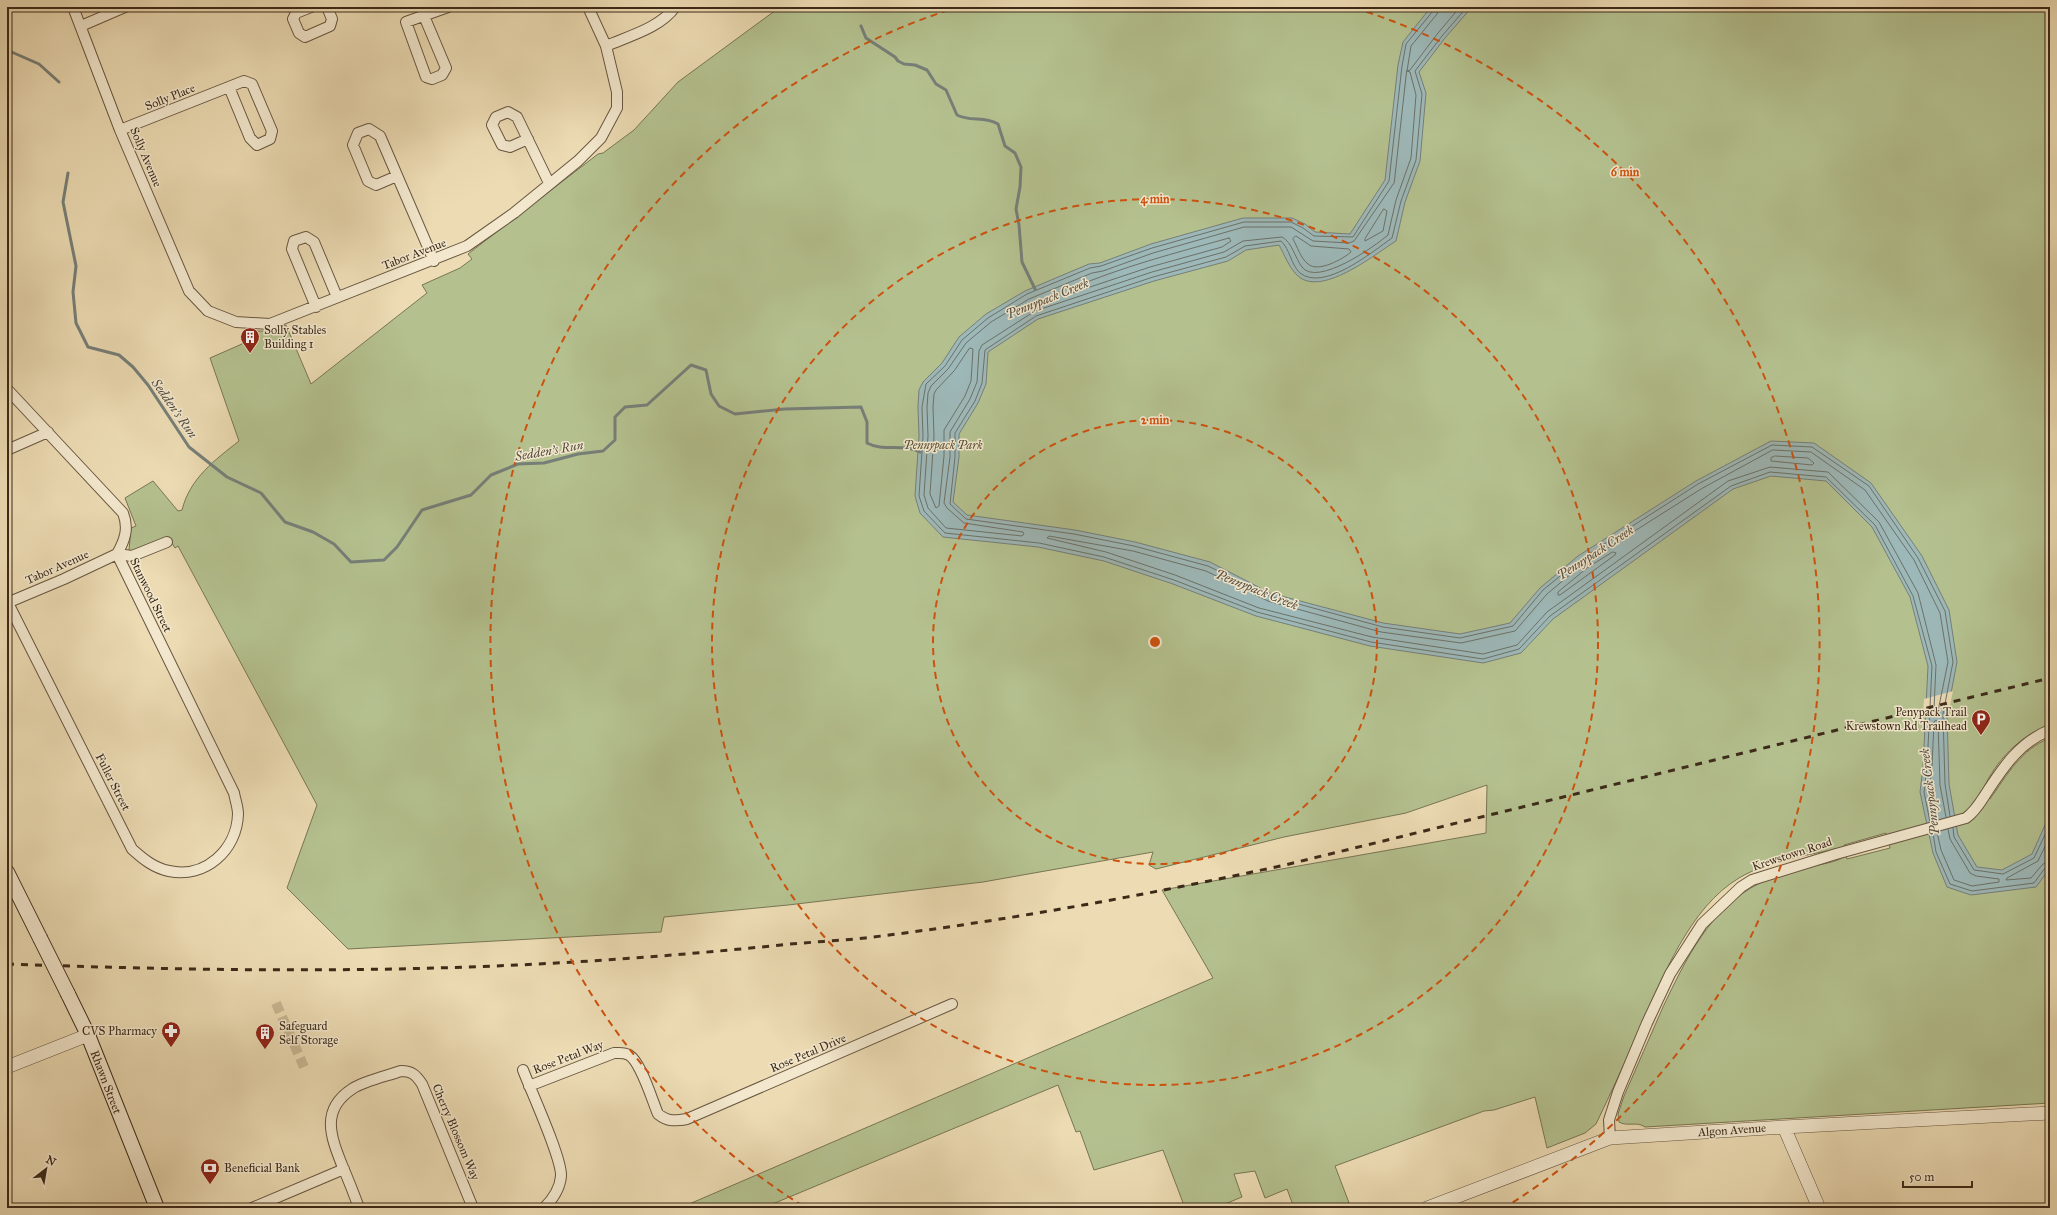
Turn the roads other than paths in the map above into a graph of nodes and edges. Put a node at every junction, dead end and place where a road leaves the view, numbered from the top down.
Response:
1 (73, 7) edge
2 (125, 7) edge
3 (311, 7) edge
4 (328, 7) edge
5 (448, 7) edge
6 (588, 7) edge
7 (675, 7) edge
8 (424, 16) junction
9 (80, 26) junction
10 (606, 46) junction
11 (229, 87) junction
12 (120, 130) junction
13 (528, 139) dead end
14 (398, 176) junction
15 (549, 183) junction
16 (434, 261) junction
17 (337, 298) junction
18 (316, 307) junction
19 (207, 310) joint
20 (7, 389) edge
21 (48, 432) junction
22 (7, 450) edge
23 (167, 542) dead end
24 (117, 554) junction
25 (7, 603) edge
26 (2050, 730) edge
27 (237, 821) joint
28 (7, 872) edge
29 (952, 1004) dead end
30 (88, 1035) junction
31 (7, 1067) edge
32 (523, 1070) dead end
33 (529, 1086) junction
34 (2050, 1113) edge
35 (673, 1122) joint
36 (1784, 1127) junction
37 (1610, 1138) junction
38 (344, 1169) junction
39 (547, 1204) edge
40 (156, 1208) edge
41 (252, 1208) edge
42 (359, 1208) edge
43 (473, 1208) edge
44 (1427, 1208) edge
45 (1819, 1208) edge

1 - 9 street, Solly Avenue
2 - 9 street
3 - 4 street
5 - 8 street
6 - 10 street, Tabor Avenue
7 - 10 street
8 - 8 street
9 - 12 street, Solly Avenue
10 - 15 street, Tabor Avenue
11 - 11 street, Solly Place
11 - 12 street, Solly Place
12 - 19 street, Solly Avenue
13 - 15 street
14 - 14 street
14 - 16 street
15 - 16 street, Tabor Avenue
16 - 17 street, Tabor Avenue
17 - 18 street, Tabor Avenue
17 - 18 street
18 - 19 street, Tabor Avenue
20 - 21 street, Stanwood Street
21 - 22 street
21 - 24 street, Stanwood Street
23 - 24 street
24 - 25 street, Tabor Avenue
24 - 27 street, Stanwood Street
25 - 27 street, Fuller Street
26 - 37 street, Krewstown Road
28 - 30 main road, Rhawn Street, bridge
29 - 35 street, Rose Petal Drive
30 - 31 street
30 - 40 main road, Rhawn Street
32 - 33 street
33 - 35 street, Rose Petal Way
33 - 39 street
34 - 36 street, Algon Avenue
36 - 37 street, Algon Avenue
36 - 45 street
37 - 44 street, Algon Avenue
38 - 41 street
38 - 42 street
38 - 43 street, Cherry Blossom Way

